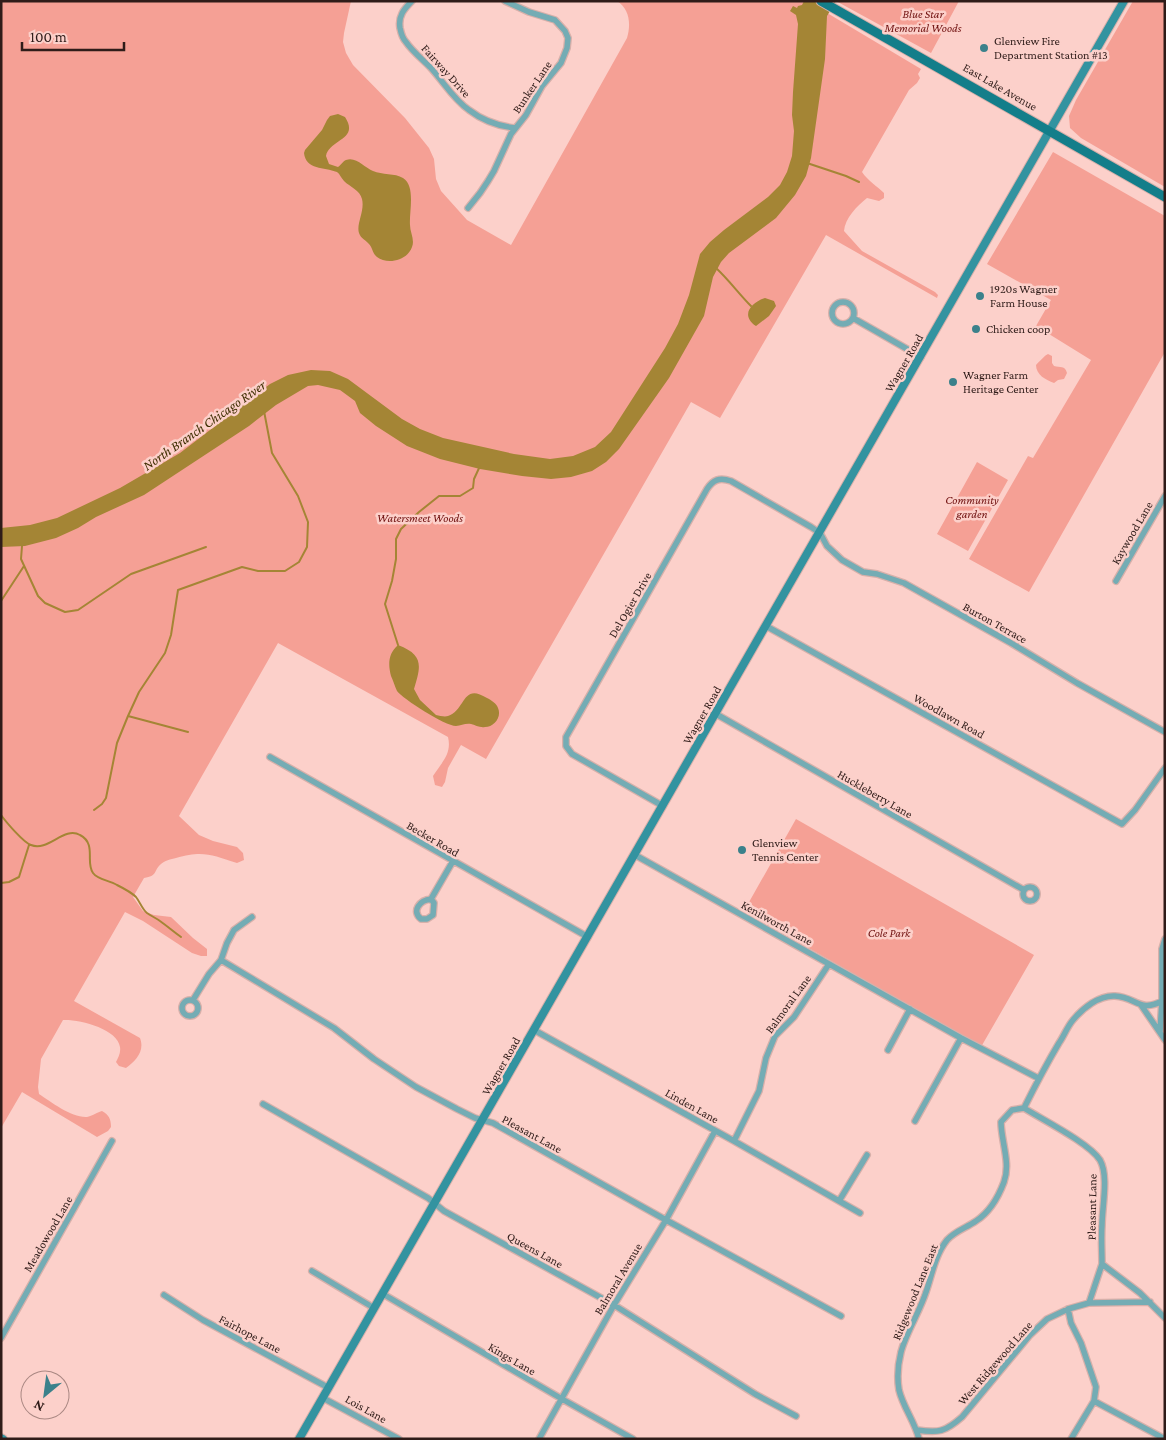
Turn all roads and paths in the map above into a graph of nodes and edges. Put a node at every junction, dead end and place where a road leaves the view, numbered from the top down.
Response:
1 (412, 1) edge
2 (505, 1) edge
3 (821, 1) edge
4 (1124, 1) edge
5 (515, 128) junction
6 (1051, 131) junction
7 (1165, 197) edge
8 (468, 208) dead end
9 (853, 318) dead end
10 (921, 357) junction
11 (1165, 496) edge
12 (820, 533) junction
13 (1116, 581) dead end
14 (766, 626) junction
15 (716, 714) junction
16 (1165, 732) edge
17 (270, 757) dead end
18 (1165, 768) edge
19 (663, 806) junction
20 (635, 855) junction
21 (453, 861) junction
22 (1024, 890) dead end
23 (431, 899) dead end
24 (252, 917) dead end
25 (588, 937) junction
26 (1165, 939) edge
27 (221, 960) junction
28 (829, 964) junction
29 (193, 1000) dead end
30 (1162, 1000) junction
31 (1141, 1005) junction
32 (910, 1009) junction
33 (534, 1030) junction
34 (1160, 1032) junction
35 (961, 1038) junction
36 (1165, 1040) edge
37 (888, 1050) dead end
38 (1038, 1078) junction
39 (263, 1104) dead end
40 (1024, 1108) junction
41 (483, 1120) junction
42 (915, 1121) dead end
43 (715, 1131) junction
44 (112, 1141) dead end
45 (734, 1141) junction
46 (867, 1155) dead end
47 (839, 1201) junction
48 (435, 1203) junction
49 (860, 1213) dead end
50 (666, 1220) junction
51 (1102, 1264) junction
52 (312, 1271) dead end
53 (383, 1294) junction
54 (164, 1295) dead end
55 (1150, 1302) junction
56 (1089, 1303) junction
57 (614, 1306) junction
58 (374, 1308) junction
59 (1068, 1309) junction
60 (841, 1316) dead end
61 (1165, 1318) edge
62 (1, 1338) edge
63 (329, 1388) junction
64 (323, 1398) junction
65 (562, 1399) junction
66 (1094, 1401) junction
67 (796, 1416) dead end
68 (917, 1430) junction
69 (299, 1439) edge
70 (399, 1439) edge
71 (539, 1439) edge
72 (633, 1439) edge
73 (919, 1439) edge
74 (1071, 1439) edge
75 (1165, 1439) edge

1 - 5 street, Fairway Drive
2 - 5 street, Bunker Lane
3 - 6 main road, East Lake Avenue
4 - 6 street, Wagner Road
5 - 8 street, Bunker Lane
6 - 7 main road, East Lake Avenue
6 - 10 street, Wagner Road
9 - 10 street
10 - 12 street, Wagner Road
11 - 13 street, Kaywood Lane
12 - 14 street, Wagner Road
12 - 16 street, Burton Terrace
12 - 19 street, Del Ogier Drive
14 - 15 street, Wagner Road
14 - 18 street, Woodlawn Road
15 - 19 street, Wagner Road
15 - 22 street, Huckleberry Lane
17 - 21 street, Becker Road
19 - 20 street, Wagner Road
20 - 25 street, Wagner Road
20 - 28 street, Kenilworth Lane
21 - 23 street
21 - 25 street, Becker Road
24 - 27 street
25 - 33 street, Wagner Road
26 - 30 street
27 - 29 street
27 - 41 street, Pleasant Lane
28 - 32 street, Kenilworth Lane
28 - 45 street, Balmoral Lane
30 - 31 street
30 - 34 street
31 - 34 street
31 - 38 street
32 - 35 street, Kenilworth Lane
32 - 37 street
33 - 41 street, Wagner Road
33 - 43 street, Linden Lane
34 - 36 street
35 - 38 street, Kenilworth Lane
35 - 42 street
38 - 40 street
39 - 48 street, Queens Lane
40 - 51 street, Pleasant Lane
40 - 68 street, Ridgewood Lane East
41 - 48 street, Wagner Road
41 - 50 street, Pleasant Lane
43 - 45 street, Linden Lane
43 - 50 street, Balmoral Avenue
44 - 62 street, Meadowood Lane
45 - 47 street, Linden Lane
46 - 47 street
47 - 49 street, Linden Lane
48 - 53 street, Wagner Road
48 - 57 street, Queens Lane
50 - 57 street, Balmoral Avenue
50 - 60 street, Pleasant Lane
51 - 55 street
51 - 56 street
52 - 58 street
53 - 58 street, Wagner Road
53 - 65 street, Kings Lane
54 - 63 street, Fairhope Lane
55 - 56 street, West Ridgewood Lane
55 - 61 street
56 - 59 street, West Ridgewood Lane
57 - 65 street, Balmoral Avenue
57 - 67 street, Queens Lane
58 - 63 street, Wagner Road
59 - 66 street
59 - 68 street, West Ridgewood Lane
63 - 64 street, Wagner Road
64 - 69 street, Wagner Road
64 - 70 street, Lois Lane
65 - 71 street, Balmoral Avenue
65 - 72 street, Kings Lane
66 - 74 street
66 - 75 street
68 - 73 street, Ridgewood Lane East

